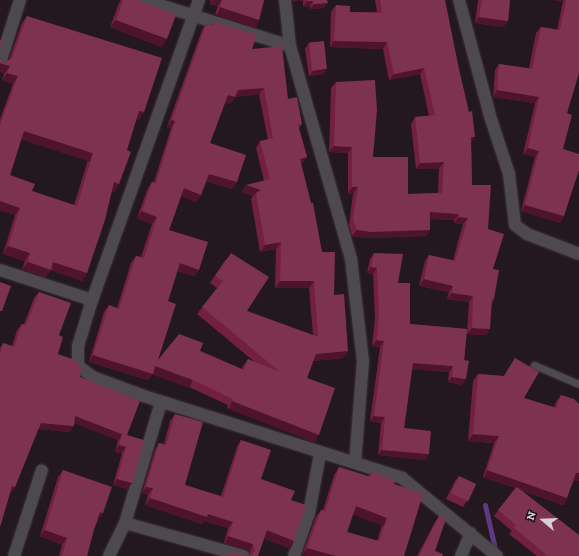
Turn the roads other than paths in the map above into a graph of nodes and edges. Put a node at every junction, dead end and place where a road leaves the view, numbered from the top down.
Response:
1 (20, 0) edge
2 (144, 0) edge
3 (199, 0) edge
4 (285, 0) edge
5 (459, 0) edge
6 (194, 16) junction
7 (290, 46) junction
8 (0, 63) edge
9 (578, 250) edge
10 (0, 270) edge
11 (92, 300) junction
12 (534, 365) dead end
13 (579, 384) edge
14 (161, 402) junction
15 (320, 454) junction
16 (355, 462) junction
17 (42, 470) dead end
18 (125, 523) junction
19 (471, 532) junction
20 (14, 556) edge
21 (109, 556) edge
22 (243, 556) edge
23 (294, 556) edge
24 (461, 556) edge
25 (496, 556) edge

1 - 8 street
2 - 6 street
3 - 6 street
4 - 7 street
5 - 9 street
6 - 7 street
6 - 11 street
7 - 16 street
10 - 11 street
11 - 14 street
12 - 13 lane
14 - 15 street
14 - 18 street
15 - 16 street
15 - 23 street
16 - 19 street
17 - 20 street
18 - 21 street
18 - 22 street
19 - 24 street
19 - 25 street

